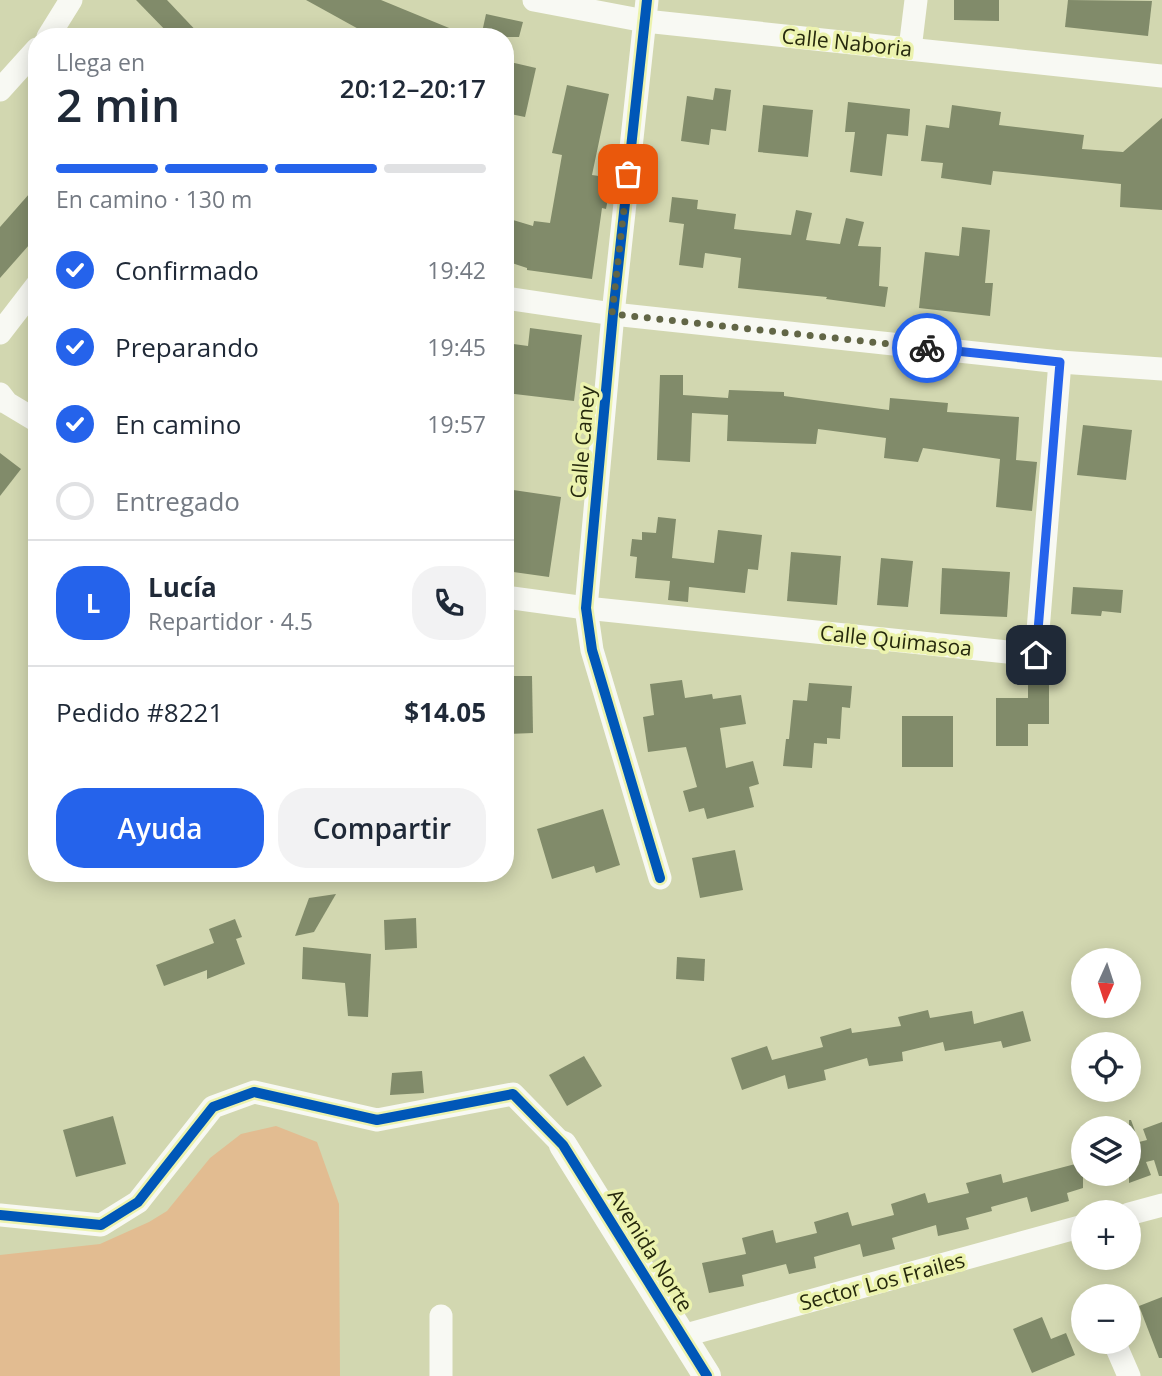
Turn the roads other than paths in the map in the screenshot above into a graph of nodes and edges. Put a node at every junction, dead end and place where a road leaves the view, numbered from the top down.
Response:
1 (71, 0) edge
2 (534, 0) edge
3 (916, 0) edge
4 (646, 10) edge
5 (54, 28) edge
6 (910, 49) junction
7 (28, 59) edge
8 (1162, 76) edge
9 (0, 90) edge
10 (28, 297) edge
11 (514, 299) edge
12 (612, 314) junction
13 (0, 333) edge
14 (1060, 362) junction
15 (1162, 369) edge
16 (0, 394) edge
17 (28, 416) edge
18 (514, 598) edge
19 (586, 608) junction
20 (660, 878) dead end
21 (563, 1145) joint
22 (1162, 1205) edge
23 (1141, 1211) edge
24 (0, 1215) edge
25 (1071, 1229) edge
26 (441, 1316) dead end
27 (682, 1336) junction
28 (1119, 1354) edge
29 (441, 1376) edge
30 (706, 1376) edge
31 (1129, 1376) edge

1 - 5 street
2 - 4 street, Calle Naboria
3 - 6 street
4 - 6 street, Calle Naboria
4 - 12 street, Calle Caney
6 - 8 street, Calle Naboria
7 - 9 street
10 - 13 street
11 - 12 street
12 - 14 street
12 - 19 street, Calle Caney
14 - 15 street
14 - 19 street, Calle Quimasoa
16 - 17 street
18 - 19 street, Calle Quimasoa
19 - 20 street, Calle Caney
21 - 24 street
21 - 27 street, Avenida Norte
22 - 23 street
25 - 27 street, Sector Los Frailes
26 - 29 street
27 - 30 street, Avenida Norte
28 - 31 street

